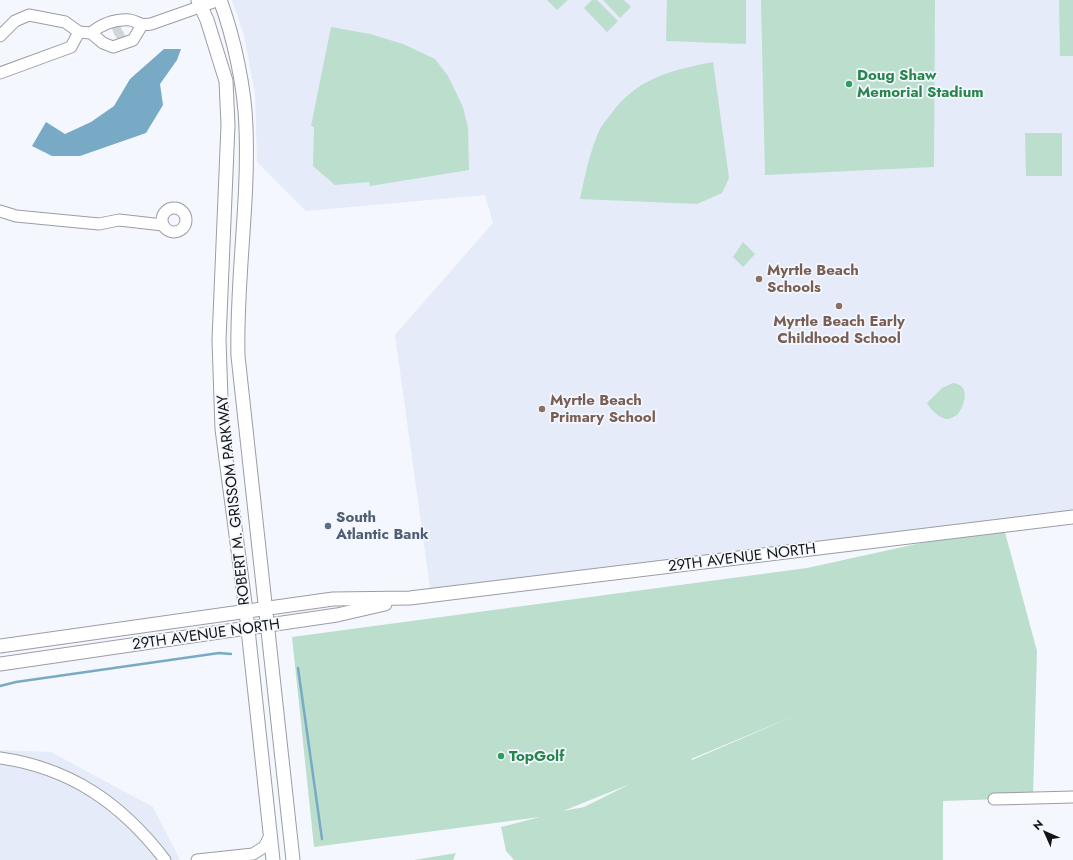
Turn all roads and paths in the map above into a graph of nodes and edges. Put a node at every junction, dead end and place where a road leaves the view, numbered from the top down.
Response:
1 (219, 0) edge
2 (199, 3) edge
3 (95, 30) junction
4 (129, 31) junction
5 (79, 32) junction
6 (0, 36) edge
7 (103, 43) junction
8 (0, 73) edge
9 (0, 211) edge
10 (163, 225) dead end
11 (1073, 517) edge
12 (410, 598) junction
13 (265, 609) junction
14 (246, 611) junction
15 (266, 626) junction
16 (247, 628) junction
17 (0, 646) edge
18 (0, 664) edge
19 (0, 758) edge
20 (1073, 797) edge
21 (994, 799) dead end
22 (270, 836) junction
23 (165, 860) edge
24 (197, 860) edge
25 (273, 860) edge
26 (293, 860) edge

1 - 2 street
1 - 13 main road, ROBERT M. GRISSOM PARKWAY
2 - 4 street
2 - 14 main road, ROBERT M. GRISSOM PARKWAY
3 - 4 street
3 - 4 street
3 - 5 street
3 - 7 street
4 - 7 street
4 - 7 street
5 - 6 street
5 - 8 street
9 - 10 street
11 - 12 main road, 29TH AVENUE NORTH
12 - 13 main road, 29TH AVENUE NORTH
12 - 15 main road, 29TH AVENUE NORTH
13 - 14 main road, 29TH AVENUE NORTH
13 - 15 main road, ROBERT M. GRISSOM PARKWAY
14 - 16 main road, ROBERT M. GRISSOM PARKWAY
14 - 17 main road, 29TH AVENUE NORTH
15 - 16 main road, 29TH AVENUE NORTH
15 - 26 main road, ROBERT M. GRISSOM PARKWAY
16 - 18 main road, 29TH AVENUE NORTH
16 - 22 main road, ROBERT M. GRISSOM PARKWAY
19 - 23 street
20 - 21 street
22 - 24 street
22 - 25 main road, ROBERT M. GRISSOM PARKWAY

